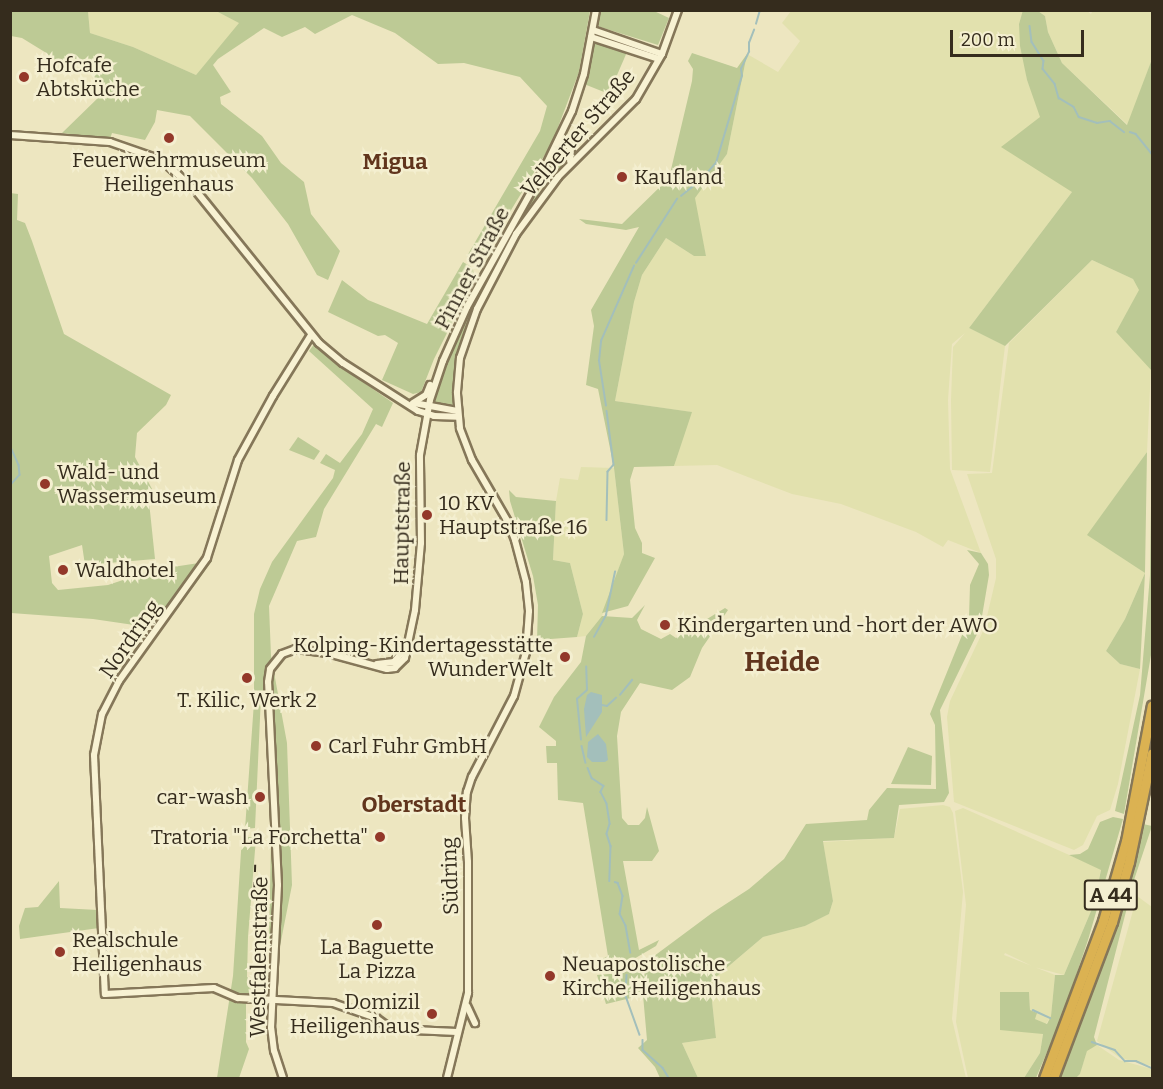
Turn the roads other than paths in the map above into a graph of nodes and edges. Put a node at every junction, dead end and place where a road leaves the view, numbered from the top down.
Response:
1 (596, 10) edge
2 (678, 10) edge
3 (592, 34) junction
4 (660, 56) junction
5 (10, 135) edge
6 (557, 144) junction
7 (568, 165) junction
8 (536, 183) junction
9 (543, 195) junction
10 (311, 334) junction
11 (455, 334) junction
12 (406, 401) junction
13 (413, 403) junction
14 (427, 411) junction
15 (458, 414) junction
16 (410, 640) junction
17 (370, 664) junction
18 (1152, 705) edge
19 (1152, 753) edge
20 (271, 999) junction
21 (466, 1005) junction
22 (475, 1023) dead end
23 (457, 1032) junction
24 (283, 1078) edge
25 (447, 1078) edge
26 (1044, 1078) edge
27 (1053, 1078) edge

1 - 3 street, Pinner Straße
2 - 4 street, Velberter Straße
3 - 4 street
3 - 6 street, Pinner Straße
4 - 7 street, Velberter Straße
5 - 10 street
6 - 7 street
6 - 8 street, Pinner Straße
7 - 9 street, Velberter Straße
8 - 9 street
8 - 11 street, Pinner Straße
9 - 15 street, Velberter Straße
10 - 12 street
10 - 20 street, Nordring
11 - 13 street
11 - 14 street, Pinner Straße
12 - 13 street
12 - 14 street
13 - 14 street
14 - 15 street
14 - 16 street, Hauptstraße
15 - 21 street, Südring
16 - 17 street, Hauptstraße
16 - 17 street, Hauptstraße
17 - 20 street, Westfalenstraße
18 - 26 highway, A 44
19 - 27 highway, A 44
20 - 23 street
20 - 24 street, Westfalenstraße
21 - 22 street
21 - 23 street, Südring
23 - 25 street, Südring

